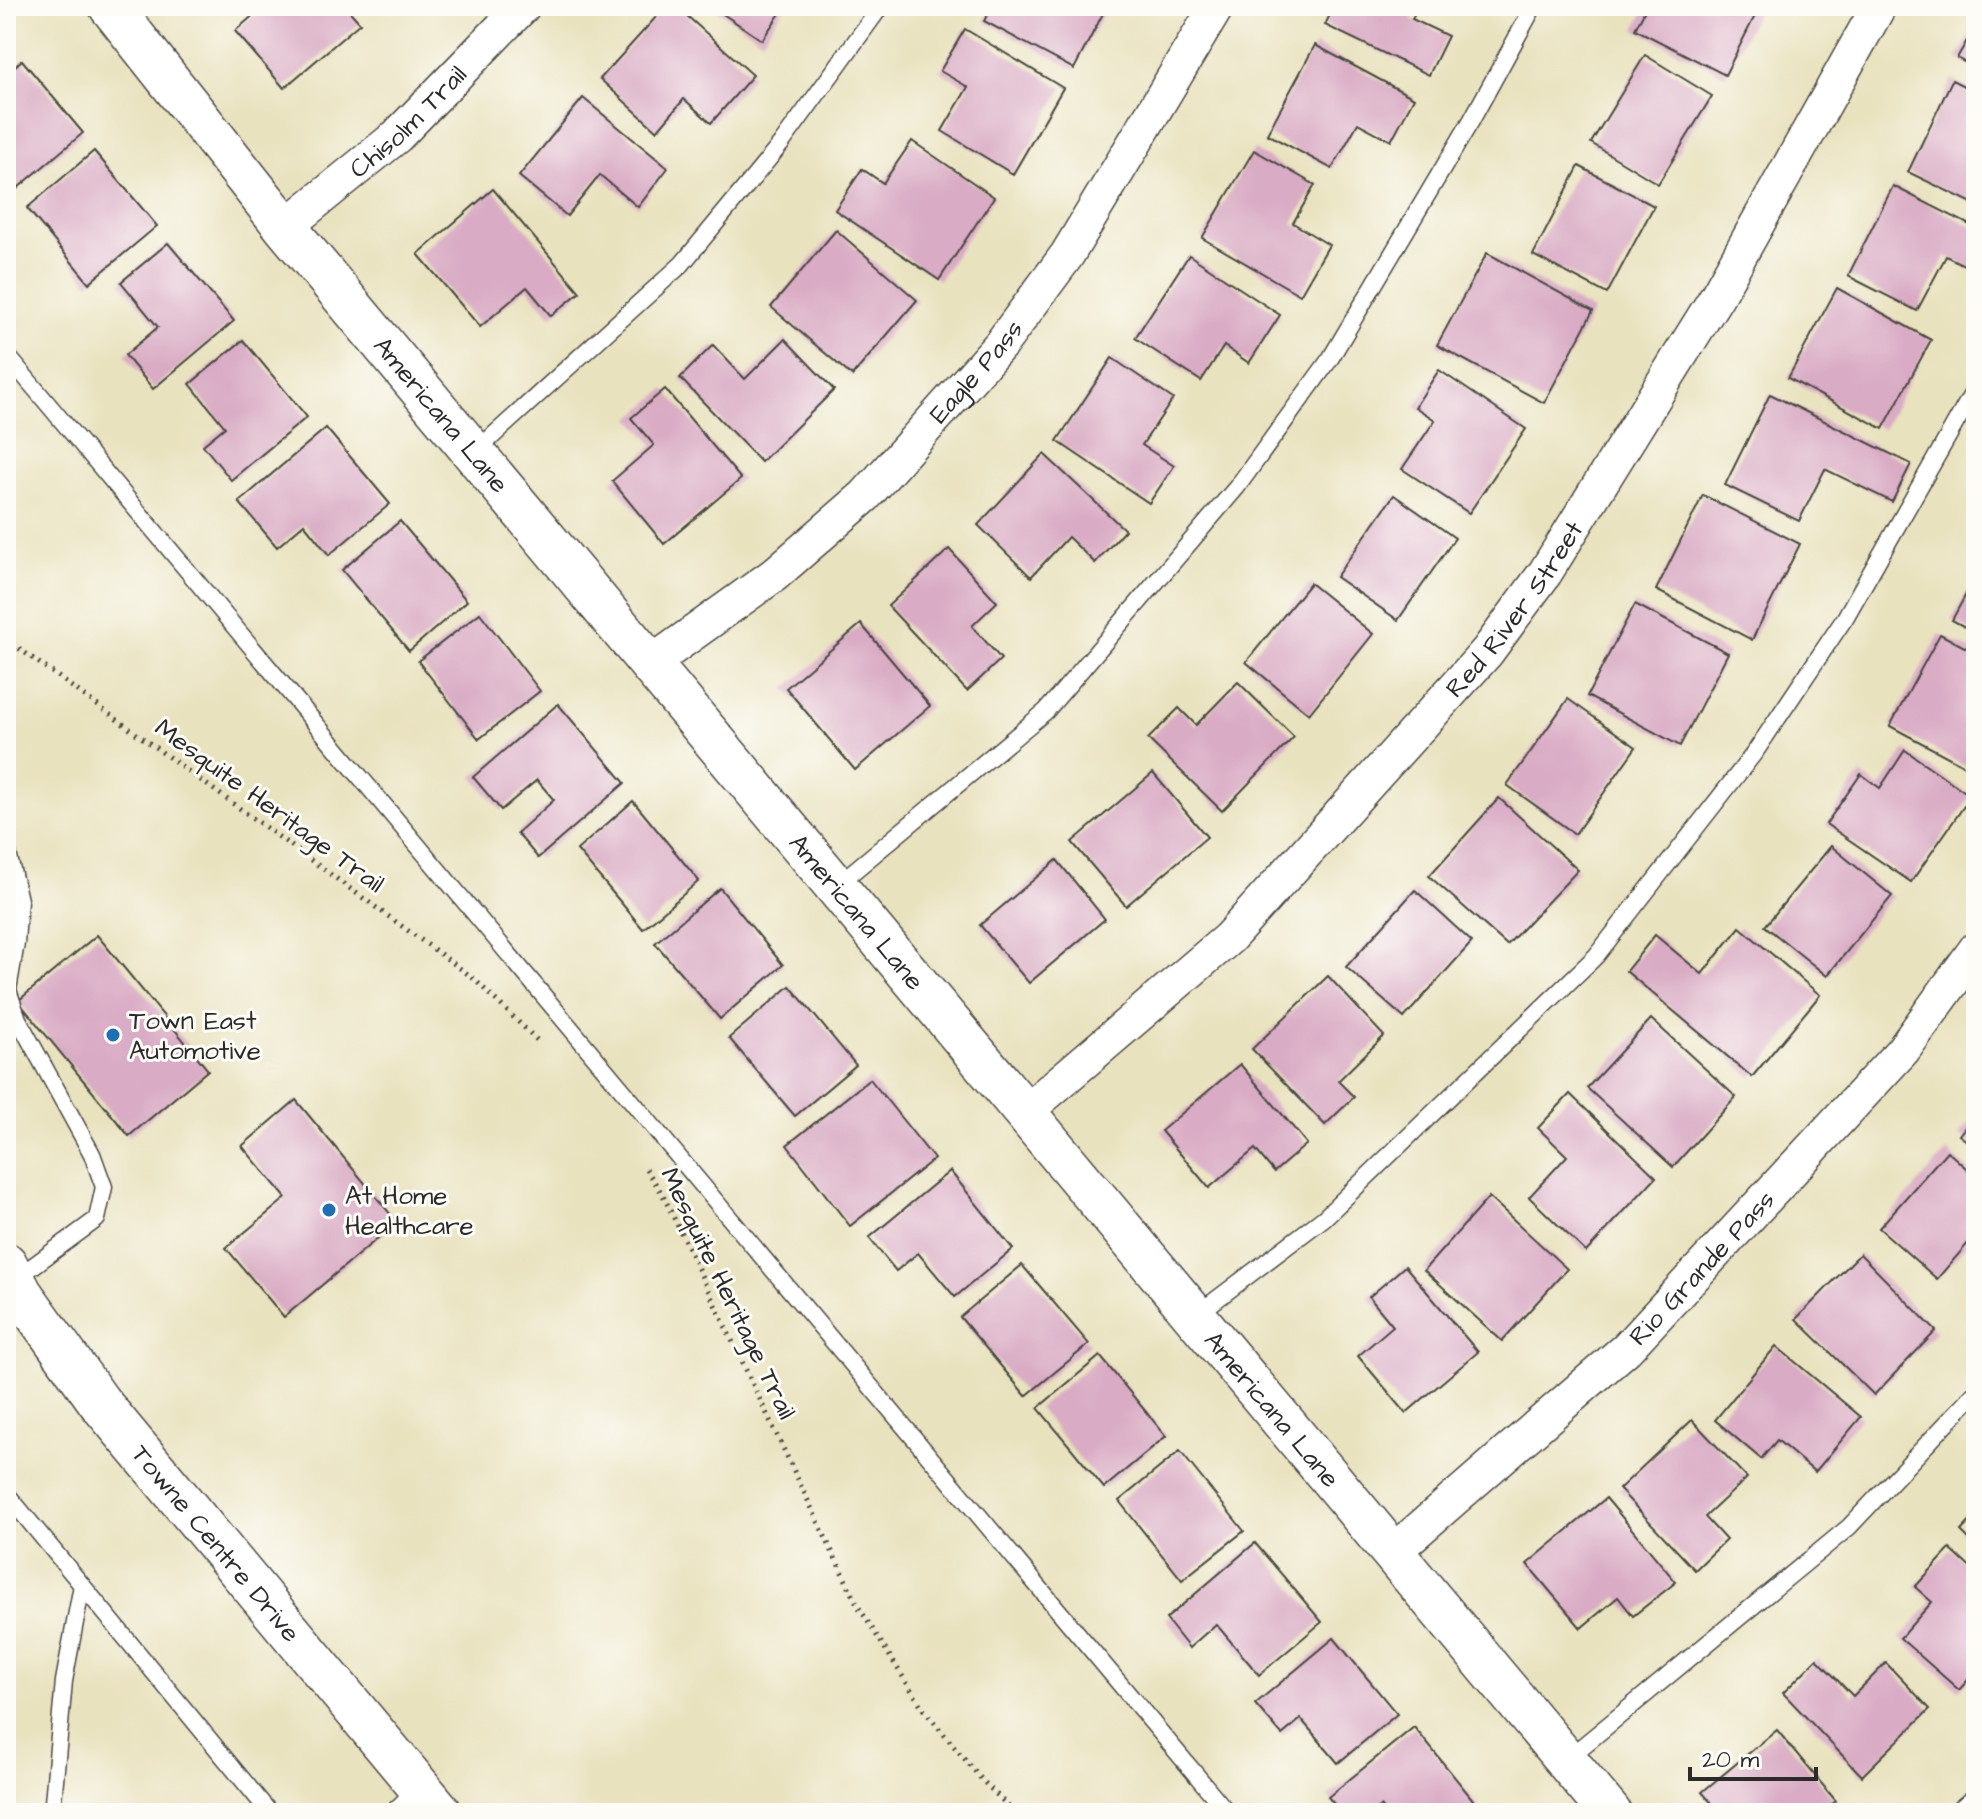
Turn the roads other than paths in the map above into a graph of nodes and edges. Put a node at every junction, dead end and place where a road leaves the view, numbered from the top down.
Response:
1 (110, 6) edge
2 (523, 6) edge
3 (881, 6) edge
4 (1217, 6) edge
5 (1534, 6) edge
6 (1879, 6) edge
7 (285, 227) junction
8 (6, 354) edge
9 (1976, 387) edge
10 (474, 453) junction
11 (650, 664) junction
12 (6, 845) edge
13 (836, 886) junction
14 (1976, 949) edge
15 (1025, 1112) junction
16 (9, 1276) edge
17 (1195, 1316) junction
18 (1976, 1392) edge
19 (6, 1493) edge
20 (1393, 1552) junction
21 (82, 1585) junction
22 (1566, 1760) junction
23 (417, 1804) edge
24 (1976, 1807) edge
25 (52, 1813) edge
26 (270, 1813) edge
27 (1228, 1813) edge
28 (1610, 1813) edge
29 (1969, 1813) edge

1 - 7 street, Americana Lane
2 - 7 street, Chisolm Trail
3 - 10 lane
4 - 11 street, Eagle Pass
5 - 13 lane
6 - 15 street, Red River Street
7 - 10 street, Americana Lane
8 - 27 lane
9 - 17 lane
10 - 11 street, Americana Lane
11 - 13 street, Americana Lane
12 - 16 lane
13 - 15 street, Americana Lane
14 - 20 street, Rio Grande Pass
15 - 17 street, Americana Lane
16 - 23 street, Towne Centre Drive
17 - 20 street, Americana Lane
18 - 22 lane
19 - 21 lane
20 - 22 street, Americana Lane
21 - 25 lane
21 - 26 lane
22 - 28 street, Americana Lane
24 - 29 street

